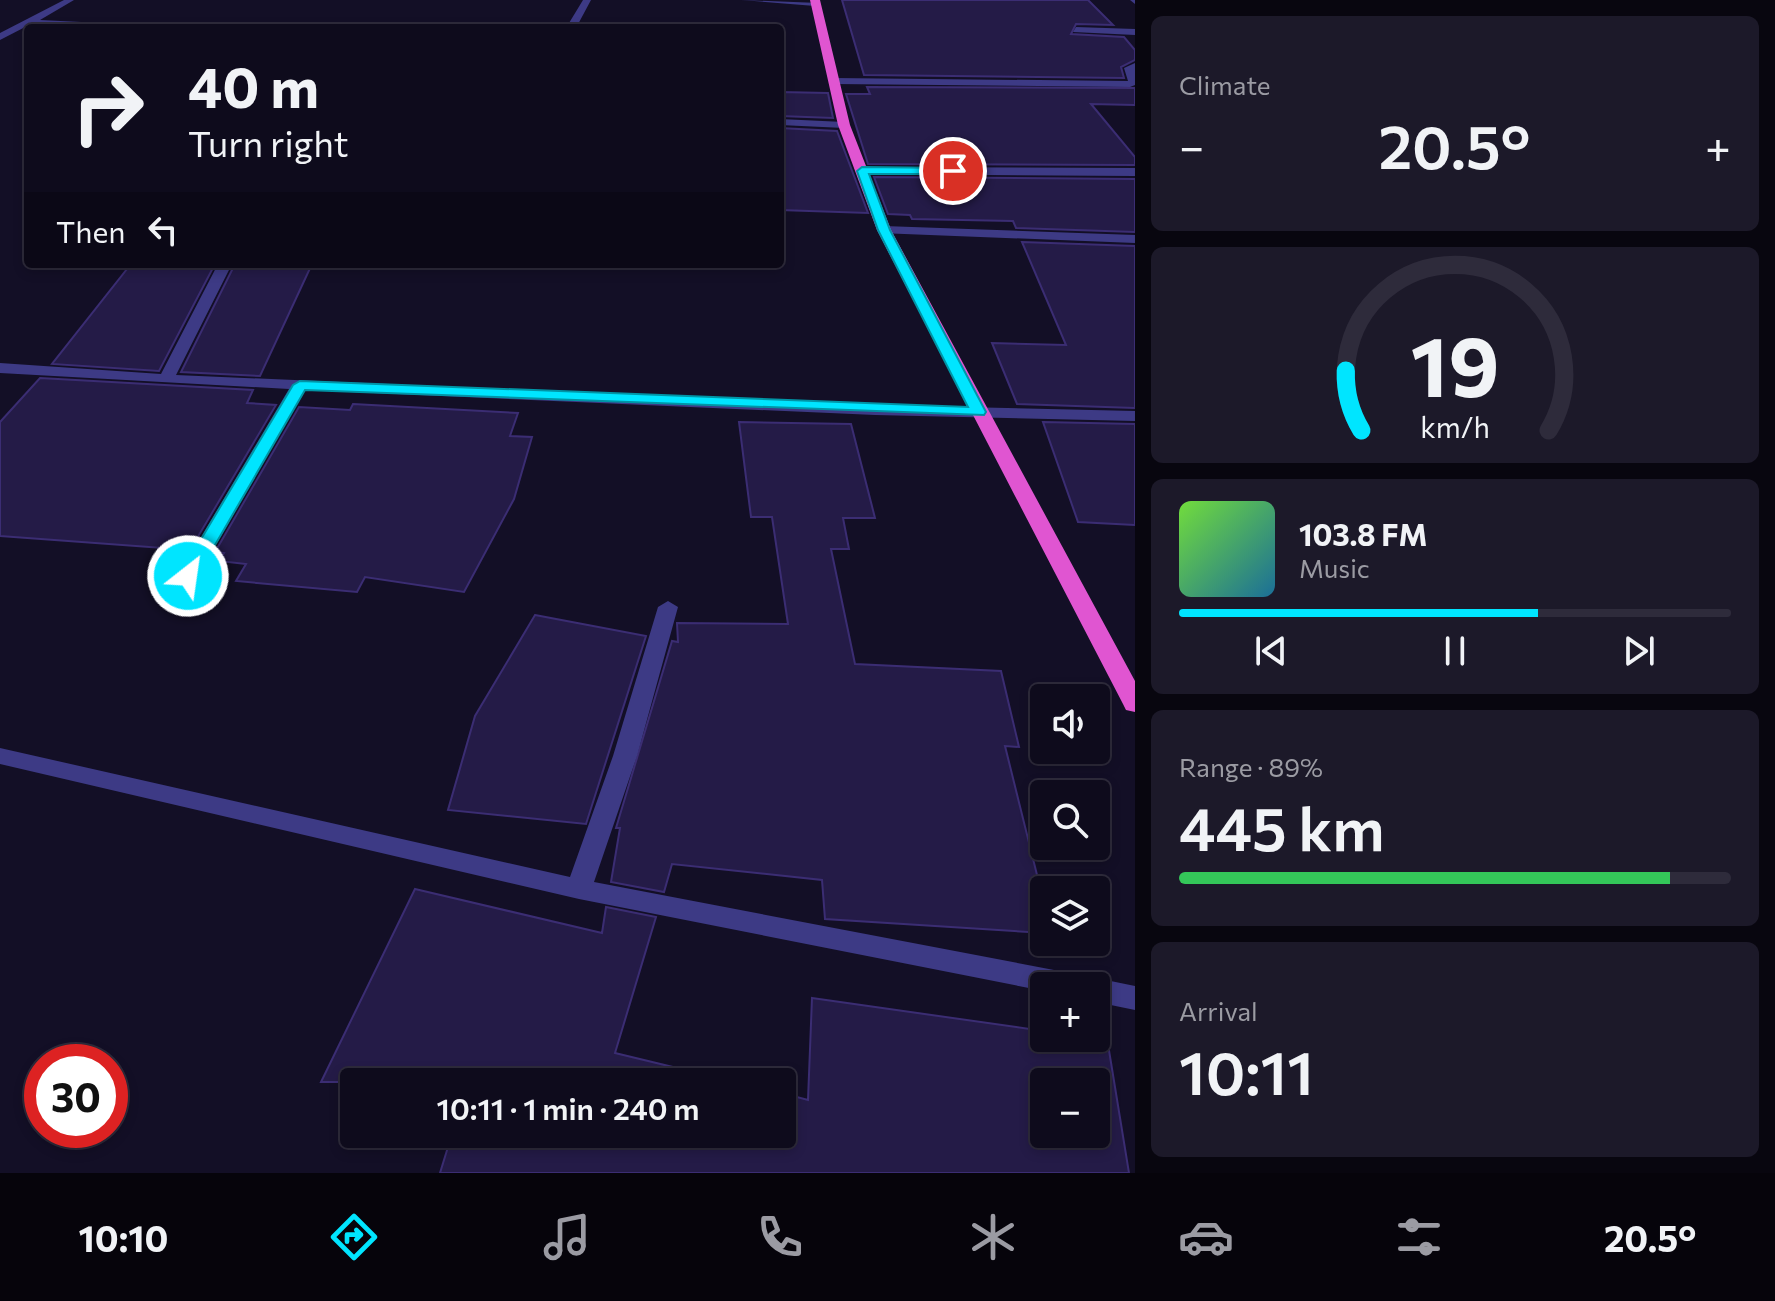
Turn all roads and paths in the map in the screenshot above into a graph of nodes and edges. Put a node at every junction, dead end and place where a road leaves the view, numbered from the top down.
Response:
1 (70, 0) edge
2 (587, 0) edge
3 (745, 0) edge
4 (815, 1) edge
5 (33, 22) junction
6 (29, 24) edge
7 (89, 24) edge
8 (573, 24) edge
9 (24, 26) edge
10 (1076, 30) dead end
11 (1135, 32) edge
12 (0, 37) edge
13 (1135, 66) edge
14 (834, 81) junction
15 (784, 122) edge
16 (844, 125) junction
17 (862, 171) junction
18 (1135, 172) edge
19 (884, 230) junction
20 (1135, 239) edge
21 (223, 268) edge
22 (0, 368) edge
23 (166, 379) junction
24 (300, 385) junction
25 (978, 412) junction
26 (1135, 416) edge
27 (188, 576) dead end
28 (668, 607) dead end
29 (1135, 704) edge
30 (0, 756) edge
31 (579, 889) junction
32 (1030, 977) edge
33 (1110, 993) edge
34 (1135, 998) edge

1 - 5 street
2 - 8 street
3 - 4 street
4 - 14 highway
5 - 6 street
5 - 7 street
9 - 12 street
10 - 11 street
13 - 14 street
14 - 16 highway
15 - 16 street
16 - 17 highway
17 - 18 street
17 - 19 highway
19 - 20 street
19 - 25 highway
21 - 23 street
22 - 23 street
23 - 24 street
24 - 25 street
24 - 27 street
25 - 26 street
25 - 29 highway
28 - 31 street
30 - 31 street
31 - 32 street
33 - 34 street

